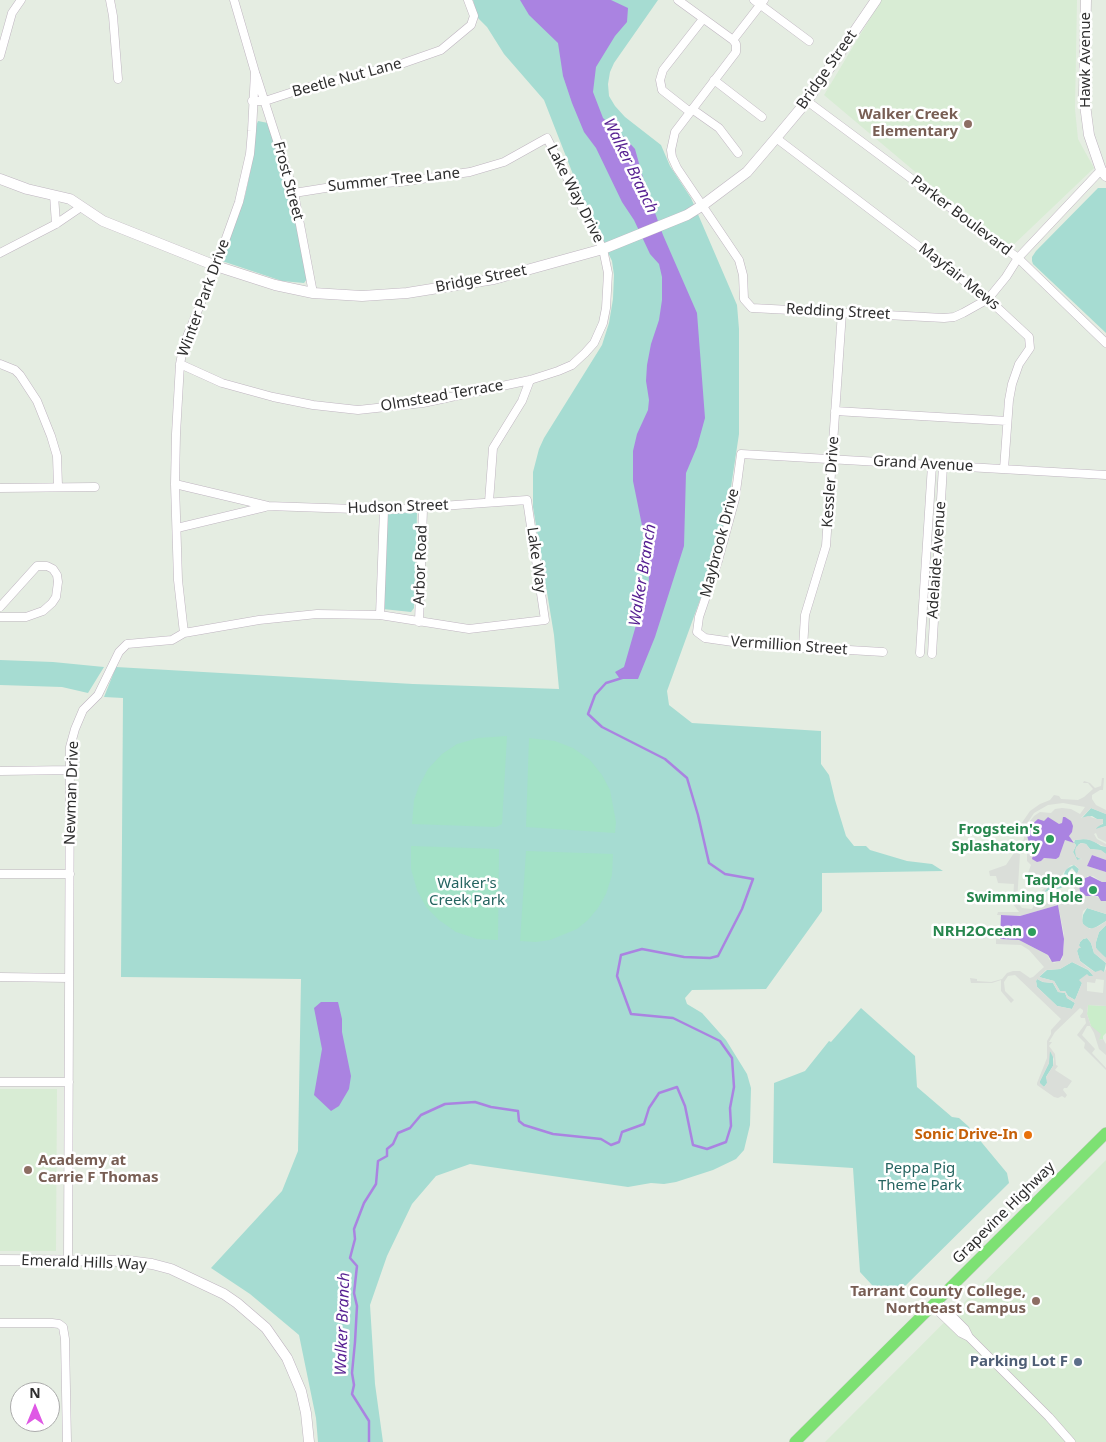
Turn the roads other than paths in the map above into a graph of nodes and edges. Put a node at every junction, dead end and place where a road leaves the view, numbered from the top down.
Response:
1 (21, 0) edge
2 (110, 0) edge
3 (244, 0) edge
4 (468, 0) edge
5 (679, 0) edge
6 (876, 0) edge
7 (1086, 0) edge
8 (234, 1) edge
9 (759, 2) edge
10 (703, 18) junction
11 (733, 40) junction
12 (809, 41) dead end
13 (0, 56) edge
14 (255, 72) junction
15 (118, 79) dead end
16 (714, 80) junction
17 (252, 101) junction
18 (265, 101) junction
19 (807, 101) junction
20 (691, 110) junction
21 (762, 117) dead end
22 (547, 138) joint
23 (776, 138) junction
24 (738, 153) dead end
25 (1103, 173) edge
26 (0, 178) edge
27 (294, 192) junction
28 (54, 195) junction
29 (702, 205) junction
30 (81, 207) junction
31 (56, 224) junction
32 (603, 249) junction
33 (0, 253) edge
34 (1018, 258) junction
35 (216, 266) junction
36 (313, 293) junction
37 (988, 298) junction
38 (842, 312) junction
39 (1106, 344) edge
40 (0, 364) edge
41 (180, 364) junction
42 (530, 380) junction
43 (835, 411) junction
44 (1007, 421) junction
45 (741, 454) joint
46 (832, 459) junction
47 (932, 465) junction
48 (943, 466) junction
49 (1004, 469) junction
50 (1106, 475) edge
51 (175, 484) junction
52 (58, 486) junction
53 (95, 486) dead end
54 (0, 488) edge
55 (527, 500) joint
56 (489, 502) junction
57 (268, 506) junction
58 (423, 509) junction
59 (384, 510) junction
60 (177, 528) junction
61 (0, 607) edge
62 (380, 615) junction
63 (0, 617) edge
64 (545, 620) joint
65 (419, 622) junction
66 (697, 632) joint
67 (184, 633) junction
68 (804, 648) junction
69 (883, 652) dead end
70 (920, 653) dead end
71 (932, 654) dead end
72 (70, 770) junction
73 (0, 771) edge
74 (0, 874) edge
75 (70, 874) junction
76 (0, 977) edge
77 (68, 978) junction
78 (0, 1082) edge
79 (68, 1082) junction
80 (1106, 1133) edge
81 (0, 1260) edge
82 (68, 1261) junction
83 (935, 1304) junction
84 (0, 1323) edge
85 (67, 1442) edge
86 (309, 1442) edge
87 (795, 1442) edge
88 (1071, 1442) edge

1 - 13 street
2 - 15 street
3 - 8 street
4 - 18 street, Beetle Nut Lane
5 - 10 street
6 - 19 street, Bridge Street
7 - 25 street, Hawk Avenue
8 - 14 street, Winter Park Drive
9 - 11 street
9 - 12 street
10 - 11 street
10 - 20 street
11 - 16 street, Redding Street
14 - 17 street, Winter Park Drive
14 - 18 street, Frost Street
16 - 20 street, Redding Street
16 - 21 street
17 - 18 street, Beetle Nut Lane
17 - 35 street, Winter Park Drive
18 - 27 street, Frost Street
19 - 23 street, Bridge Street
19 - 34 street, Parker Boulevard
20 - 24 street
20 - 29 street, Redding Street
22 - 27 street, Summer Tree Lane
22 - 32 street, Lake Way Drive
23 - 29 street, Bridge Street
23 - 37 street, Mayfair Mews
25 - 34 street, Redding Street
26 - 28 street, Bridge Street
27 - 36 street, Frost Street
28 - 30 street, Bridge Street
28 - 31 street
29 - 32 street, Bridge Street
29 - 38 street, Redding Street
30 - 31 street
30 - 35 street, Bridge Street
31 - 33 street
32 - 36 street, Bridge Street
32 - 42 street
34 - 37 street, Redding Street
34 - 39 street, Parker Boulevard
35 - 36 street, Bridge Street
35 - 41 street, Winter Park Drive
37 - 38 street, Redding Street
37 - 44 street, Mayfair Mews
38 - 43 street, Kessler Drive
40 - 52 street
41 - 42 street, Olmstead Terrace
41 - 51 street, Winter Park Drive
42 - 56 street
43 - 44 street
43 - 46 street, Kessler Drive
44 - 49 street, Mayfair Mews
45 - 46 street, Grand Avenue
45 - 66 street, Maybrook Drive
46 - 47 street, Grand Avenue
46 - 68 street, Kessler Drive
47 - 48 street, Grand Avenue
47 - 70 street, Adelaide Avenue
48 - 49 street, Grand Avenue
48 - 71 street, Adelaide Avenue
49 - 50 street, Grand Avenue
51 - 57 street, Hudson Street
51 - 60 street, Winter Park Drive
52 - 53 street
52 - 54 street
55 - 56 street, Hudson Street
55 - 64 street, Lake Way
56 - 58 street, Hudson Street
57 - 59 street, Hudson Street
57 - 60 street, Hudson Street
58 - 59 street, Hudson Street
58 - 65 street, Arbor Road
59 - 62 street
60 - 67 street, Winter Park Drive
61 - 63 street
62 - 65 street, Newman Drive
62 - 67 street, Newman Drive
64 - 65 street, Newman Drive
66 - 68 street, Vermillion Street
67 - 72 street, Newman Drive
68 - 69 street, Vermillion Street
72 - 73 street
72 - 75 street, Newman Drive
74 - 75 street
75 - 77 street, Newman Drive
76 - 77 street
77 - 79 street, Newman Drive
78 - 79 street
79 - 82 street, Newman Drive
80 - 83 main road, Grapevine Highway
81 - 82 street, Emerald Hills Way
82 - 86 street, Emerald Hills Way
83 - 87 main road, Grapevine Highway
83 - 88 street
84 - 85 street

